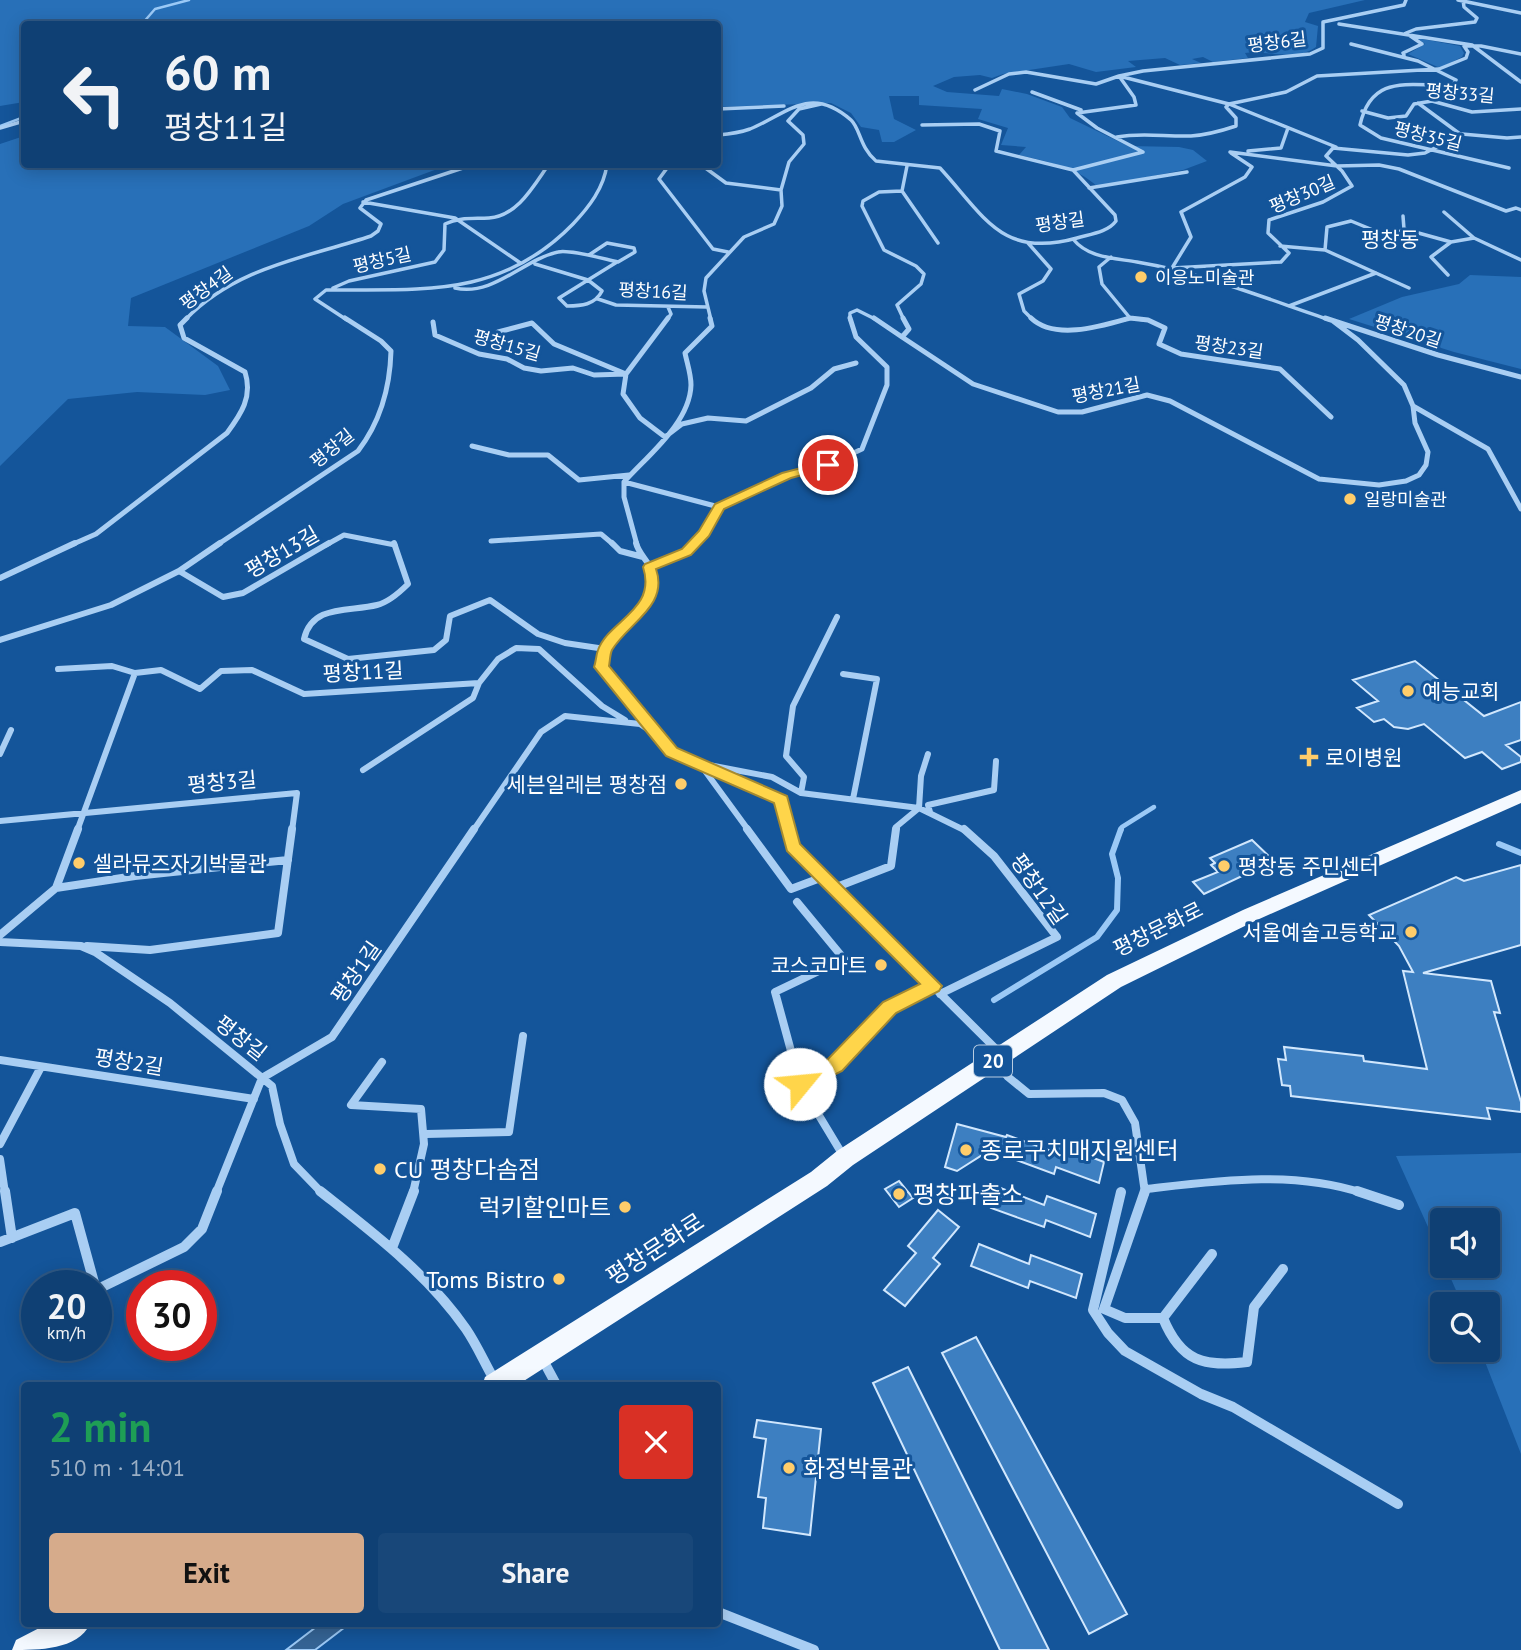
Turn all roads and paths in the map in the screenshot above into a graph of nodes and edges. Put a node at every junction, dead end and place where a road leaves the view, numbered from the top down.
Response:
1 (1406, 0) edge
2 (1461, 0) edge
3 (1521, 13) edge
4 (1339, 24) dead end
5 (1406, 33) junction
6 (1350, 44) dead end
7 (1472, 45) junction
8 (1404, 55) junction
9 (1520, 55) edge
10 (1439, 69) junction
11 (1119, 76) junction
12 (1521, 82) edge
13 (975, 90) dead end
14 (1032, 92) dead end
15 (1418, 103) junction
16 (821, 104) junction
17 (1228, 104) junction
18 (785, 106) junction
19 (721, 109) edge
20 (1521, 109) edge
21 (1081, 110) junction
22 (1362, 111) junction
23 (21, 122) edge
24 (922, 125) dead end
25 (0, 128) edge
26 (1288, 128) junction
27 (1460, 134) junction
28 (721, 135) edge
29 (1116, 137) junction
30 (1521, 137) edge
31 (1337, 148) junction
32 (1433, 151) junction
33 (1230, 152) junction
34 (907, 166) junction
35 (1337, 166) junction
36 (463, 168) edge
37 (547, 168) edge
38 (607, 168) edge
39 (667, 168) edge
40 (705, 168) edge
41 (1509, 169) dead end
42 (1073, 170) junction
43 (1187, 172) dead end
44 (1089, 188) junction
45 (781, 190) junction
46 (902, 191) junction
47 (362, 202) junction
48 (1521, 210) edge
49 (1444, 212) dead end
50 (1403, 216) dead end
51 (455, 218) junction
52 (1404, 229) junction
53 (1474, 238) junction
54 (1073, 239) junction
55 (1451, 242) junction
56 (938, 243) dead end
57 (1028, 243) junction
58 (1279, 246) junction
59 (1325, 250) junction
60 (728, 252) junction
61 (589, 255) junction
62 (1111, 257) junction
63 (1521, 260) edge
64 (519, 262) junction
65 (618, 262) junction
66 (535, 264) junction
67 (1172, 268) junction
68 (1377, 273) junction
69 (1448, 275) dead end
70 (587, 279) junction
71 (451, 287) junction
72 (1409, 288) dead end
73 (326, 290) junction
74 (598, 299) junction
75 (1289, 306) junction
76 (668, 307) junction
77 (707, 307) junction
78 (1130, 317) junction
79 (1333, 321) junction
80 (433, 322) dead end
81 (498, 332) dead end
82 (902, 337) junction
83 (856, 363) dead end
84 (626, 374) junction
85 (1521, 377) edge
86 (1412, 406) junction
87 (1331, 417) dead end
88 (665, 438) junction
89 (472, 446) dead end
90 (629, 475) junction
91 (624, 482) junction
92 (719, 507) junction
93 (1521, 509) edge
94 (491, 541) dead end
95 (643, 557) junction
96 (649, 567) junction
97 (179, 571) junction
98 (0, 578) edge
99 (837, 617) dead end
100 (0, 640) edge
101 (605, 649) junction
102 (58, 669) dead end
103 (135, 673) junction
104 (843, 674) dead end
105 (479, 683) junction
106 (642, 716) junction
107 (628, 722) junction
108 (11, 730) dead end
109 (661, 739) junction
110 (0, 754) edge
111 (928, 754) dead end
112 (996, 761) dead end
113 (700, 764) junction
114 (363, 770) dead end
115 (801, 793) junction
116 (1521, 796) edge
117 (853, 799) junction
118 (919, 808) junction
119 (83, 813) junction
120 (930, 813) junction
121 (0, 821) edge
122 (288, 860) junction
123 (823, 877) junction
124 (56, 888) junction
125 (834, 888) junction
126 (797, 902) dead end
127 (0, 935) edge
128 (0, 942) edge
129 (81, 946) junction
130 (933, 986) junction
131 (940, 994) junction
132 (523, 1036) dead end
133 (998, 1057) junction
134 (0, 1060) edge
135 (382, 1062) dead end
136 (41, 1067) junction
137 (262, 1078) junction
138 (800, 1084) junction
139 (254, 1099) junction
140 (426, 1134) junction
141 (0, 1144) edge
142 (845, 1158) junction
143 (0, 1159) edge
144 (1146, 1189) junction
145 (1121, 1192) dead end
146 (1399, 1205) dead end
147 (12, 1238) junction
148 (0, 1242) edge
149 (392, 1248) junction
150 (1212, 1254) dead end
151 (1283, 1269) dead end
152 (91, 1270) edge
153 (112, 1281) edge
154 (1163, 1318) junction
155 (541, 1357) junction
156 (493, 1382) edge
157 (500, 1382) edge
158 (554, 1382) edge
159 (1398, 1504) dead end
160 (721, 1613) edge
161 (70, 1627) edge
162 (26, 1650) edge
163 (814, 1650) edge

1 - 11 street, 평창6길
2 - 3 street
2 - 5 street
4 - 5 street
5 - 7 street
5 - 8 street
6 - 8 street
7 - 9 street
7 - 10 street
7 - 12 street
8 - 10 street
10 - 17 street
10 - 22 street
11 - 13 street, 평창6길
11 - 17 street
11 - 21 street
14 - 21 street
15 - 20 street, 평창33길
15 - 22 street, 평창33길
15 - 27 street
16 - 18 street
16 - 34 street, 평창길 / 평창길
16 - 45 street
17 - 26 street
17 - 29 street
18 - 19 street
18 - 28 street
21 - 29 street
22 - 32 street, 평창35길
23 - 25 street
24 - 42 street
26 - 31 street
26 - 33 street
27 - 30 street
27 - 32 street, 평창30길
29 - 42 street
31 - 32 street, 평창30길
31 - 35 street, 평창30길
32 - 41 street, 평창35길
33 - 35 street, 평창30길
33 - 67 street
34 - 46 street
34 - 57 street, 평창길 / 평창길
35 - 48 street, 평창30길
35 - 58 street, 평창30길
36 - 47 street
37 - 51 street
38 - 64 street
39 - 60 street
40 - 45 street
42 - 44 street, 평창길 / 평창길
43 - 44 street, 평창길
44 - 54 street, 평창길 / 평창길
45 - 60 street
46 - 56 street
46 - 82 street
47 - 51 street
47 - 98 street, 평창4길
49 - 53 street
50 - 52 street
51 - 64 street
51 - 73 street, 평창5길
52 - 55 street
52 - 59 street
53 - 55 street
53 - 63 street
54 - 57 street, 평창길 / 평창길
54 - 62 street, 평창20길
55 - 69 street
57 - 78 street
58 - 59 street
58 - 67 street, 평창30길
59 - 68 street
60 - 77 street
61 - 65 street
61 - 65 street
61 - 66 street
62 - 67 street, 평창20길
62 - 78 street
64 - 71 street
65 - 70 street
66 - 70 street
66 - 71 street
67 - 75 street, 평창20길
68 - 72 street
68 - 75 street
70 - 74 street
70 - 74 street
71 - 73 street
73 - 97 street, 평창길 / 평창길
74 - 76 street, 평창16길
75 - 79 street, 평창20길
76 - 77 street, 평창16길
76 - 84 street
77 - 88 street
78 - 87 street, 평창23길
79 - 85 street, 평창20길
79 - 86 street, 평창21길
80 - 84 street, 평창15길
81 - 84 street, 평창15길
82 - 86 street, 평창21길
82 - 92 street
83 - 88 street
84 - 88 street
86 - 93 street
88 - 90 street
89 - 90 street
90 - 91 street
91 - 92 street
91 - 95 street
92 - 96 street
94 - 95 street
95 - 96 street
96 - 101 street
97 - 100 street, 평창길 / 평창길
97 - 101 street, 평창13길
99 - 115 street
101 - 106 street
102 - 103 street, 평창11길
103 - 105 street, 평창11길
103 - 119 street
104 - 117 street
105 - 107 street
105 - 114 street
106 - 107 street
106 - 109 street
107 - 109 street, 평창1길
107 - 137 street, 평창1길
108 - 110 street
109 - 113 street
111 - 118 street
112 - 120 street
113 - 115 street, 평창12길
113 - 123 street
113 - 123 street
115 - 117 street, 평창12길
116 - 133 main road, 평창문화로 / 20
117 - 118 street, 평창12길
118 - 120 street, 평창12길
118 - 125 street
119 - 121 street, 평창3길
119 - 122 street, 평창3길
119 - 124 street
120 - 131 street, 평창12길
122 - 124 street
122 - 129 street, 평창3길
123 - 125 street
124 - 127 street
125 - 130 street
126 - 138 street
128 - 129 street, 평창길 / 평창길
129 - 137 street, 평창길 / 평창길
130 - 131 street
130 - 138 street
131 - 133 street
132 - 140 street
133 - 142 main road, 평창문화로 / 20
133 - 144 street
134 - 136 street, 평창2길
135 - 140 street
136 - 139 street, 평창2길
136 - 141 street
137 - 139 street
137 - 149 street, 평창길 / 평창길
138 - 142 street
139 - 153 street
140 - 149 street
142 - 155 main road, 평창문화로 / 20
143 - 147 street
144 - 146 street
144 - 154 street
145 - 159 street
147 - 148 street
147 - 152 street
149 - 156 street, 평창길 / 평창길
150 - 154 street
151 - 154 street
155 - 157 main road, 평창문화로 / 20
155 - 158 street
160 - 163 street
161 - 162 main road

